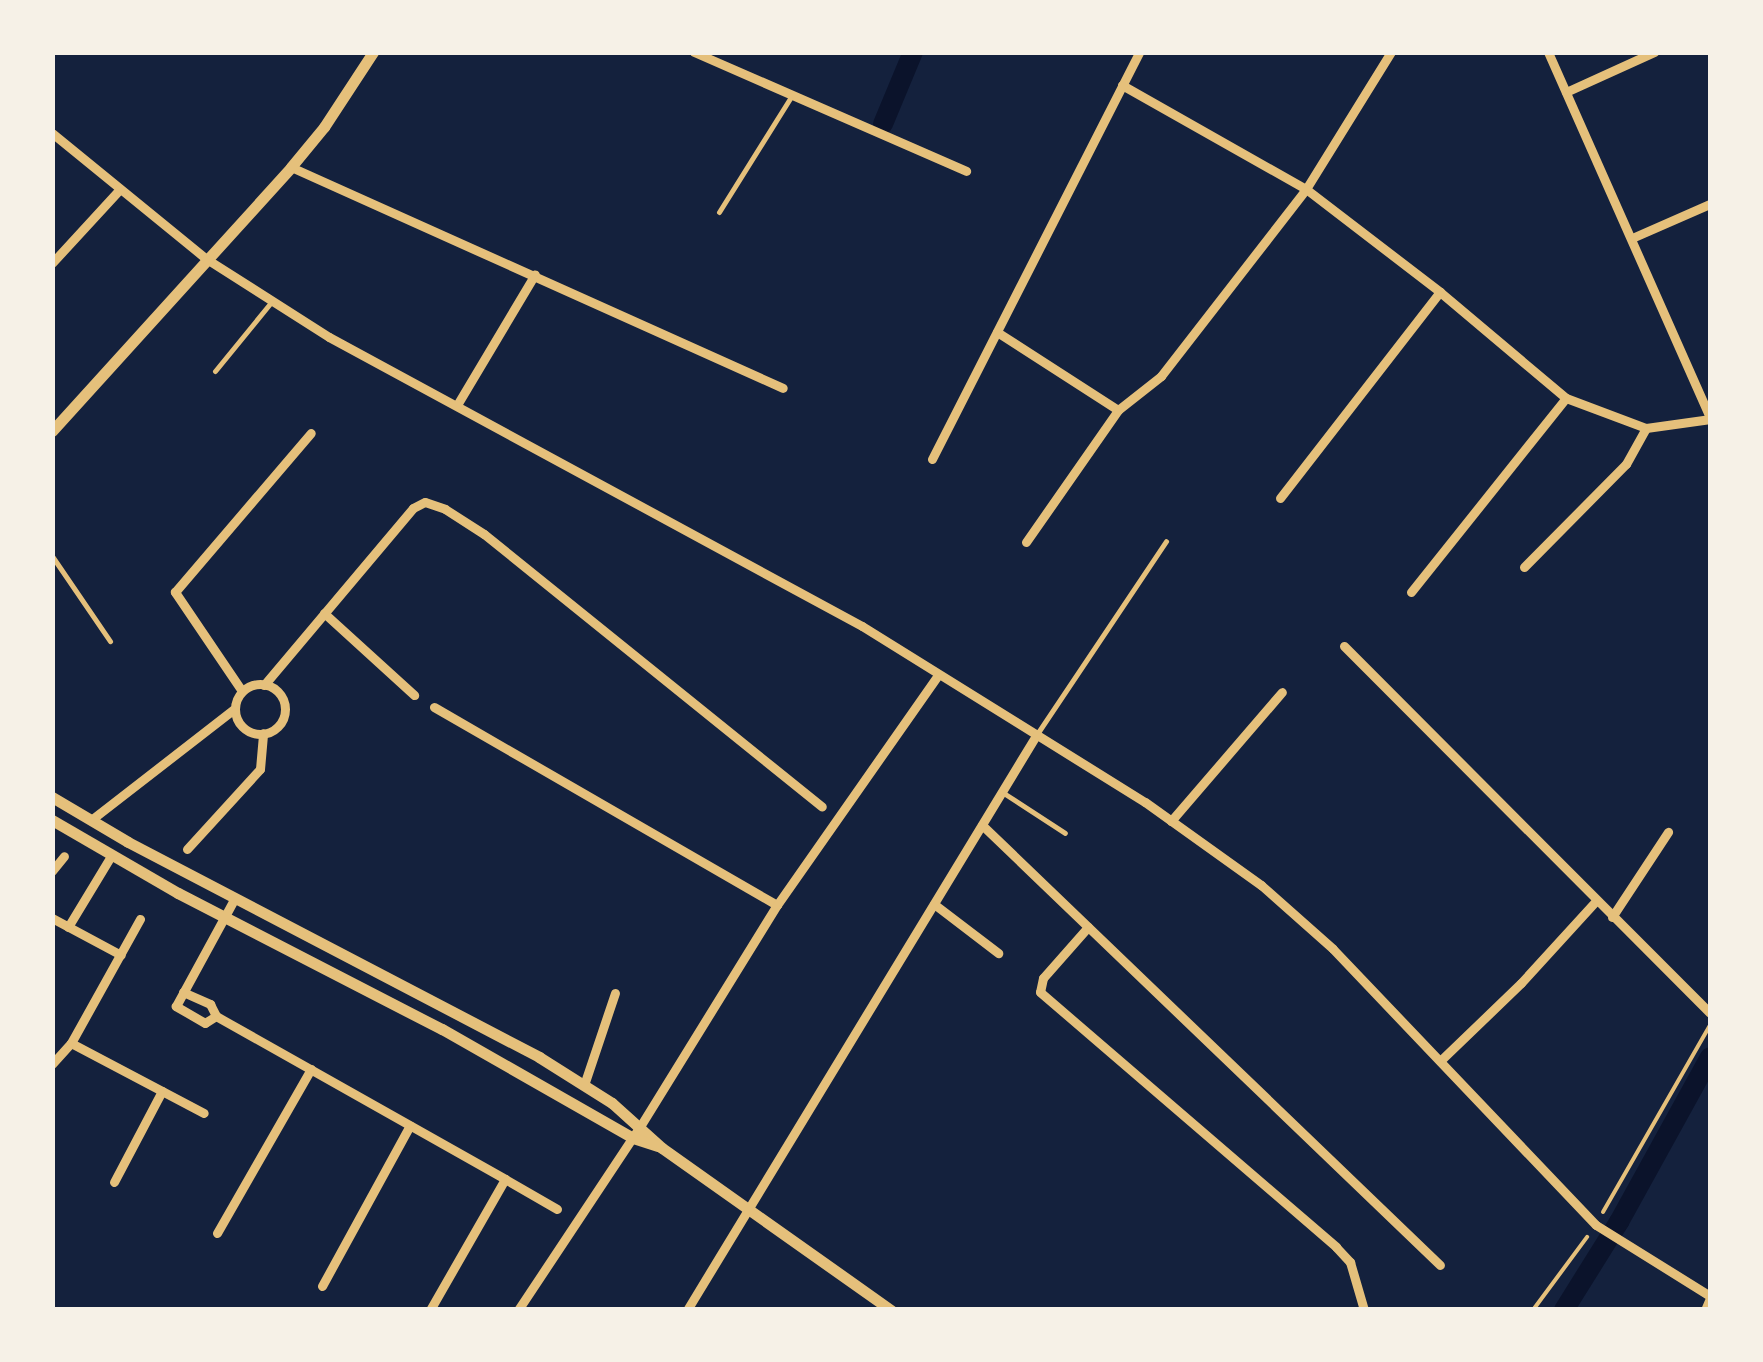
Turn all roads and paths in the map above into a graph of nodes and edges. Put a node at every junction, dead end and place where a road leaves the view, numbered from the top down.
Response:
1 (372, 52) edge
2 (694, 52) edge
3 (1139, 52) edge
4 (1391, 52) edge
5 (1548, 52) edge
6 (1654, 52) edge
7 (1122, 85) junction
8 (1566, 92) junction
9 (792, 96) junction
10 (52, 134) edge
11 (290, 167) junction
12 (966, 171) dead end
13 (120, 188) junction
14 (1306, 189) junction
15 (1710, 204) edge
16 (720, 212) dead end
17 (1632, 238) junction
18 (205, 258) junction
19 (52, 263) edge
20 (535, 274) junction
21 (1440, 292) junction
22 (272, 301) junction
23 (997, 332) junction
24 (215, 371) dead end
25 (783, 388) dead end
26 (1566, 398) junction
27 (457, 405) junction
28 (1118, 410) junction
29 (1710, 418) edge
30 (1646, 428) junction
31 (52, 431) edge
32 (311, 432) dead end
33 (932, 459) dead end
34 (1280, 498) dead end
35 (1166, 541) dead end
36 (1026, 542) dead end
37 (52, 556) edge
38 (1524, 567) dead end
39 (1412, 592) dead end
40 (324, 614) junction
41 (110, 641) dead end
42 (1344, 646) dead end
43 (938, 675) junction
44 (264, 685) junction
45 (242, 691) junction
46 (1282, 692) dead end
47 (414, 695) dead end
48 (434, 707) dead end
49 (233, 710) junction
50 (263, 733) junction
51 (1037, 734) junction
52 (1002, 792) junction
53 (52, 798) edge
54 (822, 807) dead end
55 (52, 820) edge
56 (91, 820) junction
57 (1171, 820) junction
58 (982, 825) junction
59 (1668, 832) dead end
60 (1065, 833) dead end
61 (187, 850) dead end
62 (64, 856) dead end
63 (111, 856) junction
64 (52, 870) edge
65 (235, 898) junction
66 (1596, 901) junction
67 (934, 904) junction
68 (777, 906) junction
69 (224, 916) junction
70 (1612, 917) junction
71 (52, 918) edge
72 (140, 919) dead end
73 (68, 927) junction
74 (1088, 927) junction
75 (998, 953) dead end
76 (121, 955) junction
77 (182, 992) junction
78 (616, 993) dead end
79 (451, 1010) junction
80 (1710, 1014) edge
81 (216, 1016) junction
82 (1710, 1025) edge
83 (442, 1029) junction
84 (71, 1043) junction
85 (1440, 1061) junction
86 (52, 1064) edge
87 (311, 1070) junction
88 (584, 1086) junction
89 (162, 1090) junction
90 (204, 1113) dead end
91 (641, 1125) junction
92 (410, 1126) junction
93 (633, 1138) junction
94 (662, 1148) junction
95 (505, 1179) junction
96 (114, 1182) dead end
97 (558, 1209) dead end
98 (748, 1210) junction
99 (1596, 1225) junction
100 (217, 1233) dead end
101 (1440, 1265) dead end
102 (322, 1286) dead end
103 (1710, 1297) edge
104 (430, 1310) edge
105 (518, 1310) edge
106 (687, 1310) edge
107 (891, 1310) edge
108 (1364, 1310) edge
109 (1534, 1310) edge
110 (1705, 1310) edge

1 - 11 street
2 - 9 street
3 - 7 street
4 - 14 street
5 - 8 street
6 - 8 street
7 - 14 street
7 - 23 street
8 - 17 street
9 - 12 street
9 - 16 lane
10 - 13 street
11 - 18 street
11 - 20 street
13 - 18 street
13 - 19 street
14 - 21 street
14 - 28 street
15 - 17 street
17 - 29 street
18 - 22 street
18 - 31 street
20 - 25 street
20 - 27 street
21 - 26 street
21 - 34 street
22 - 24 lane
22 - 27 street
23 - 28 street
23 - 33 street
26 - 30 street
26 - 39 street
27 - 43 street
28 - 36 street
29 - 30 street
30 - 38 street
32 - 45 street
35 - 51 lane
37 - 41 lane
40 - 44 street
40 - 47 street
40 - 54 street
42 - 66 street
43 - 51 street
43 - 68 street
44 - 45 street
44 - 50 street
45 - 49 street
46 - 57 street
48 - 68 street
49 - 50 street
49 - 56 street
50 - 61 street
51 - 52 street
51 - 57 street
52 - 58 street
52 - 60 lane
53 - 56 street
55 - 63 street
56 - 65 street
57 - 85 street
58 - 67 street
58 - 74 street
59 - 70 street
62 - 64 street
63 - 69 street
63 - 73 street
65 - 69 street
65 - 79 street
66 - 70 street
66 - 85 street
67 - 75 street
67 - 98 street
68 - 91 street
69 - 77 street
69 - 83 street
70 - 80 street
71 - 73 street
72 - 76 street
73 - 76 street
74 - 101 street
74 - 108 street
76 - 84 street
77 - 81 street
77 - 81 street
78 - 88 street
79 - 83 street
79 - 88 street
81 - 87 street
82 - 99 path
83 - 93 street
84 - 86 street
84 - 89 street
85 - 99 street
87 - 92 street
87 - 100 street
88 - 91 street
89 - 90 street
89 - 96 street
91 - 93 street
91 - 94 street
92 - 95 street
92 - 102 street
93 - 94 street
93 - 105 street
94 - 98 street
95 - 97 street
95 - 104 street
98 - 106 street
98 - 107 street
99 - 103 street
99 - 109 path
103 - 110 street

